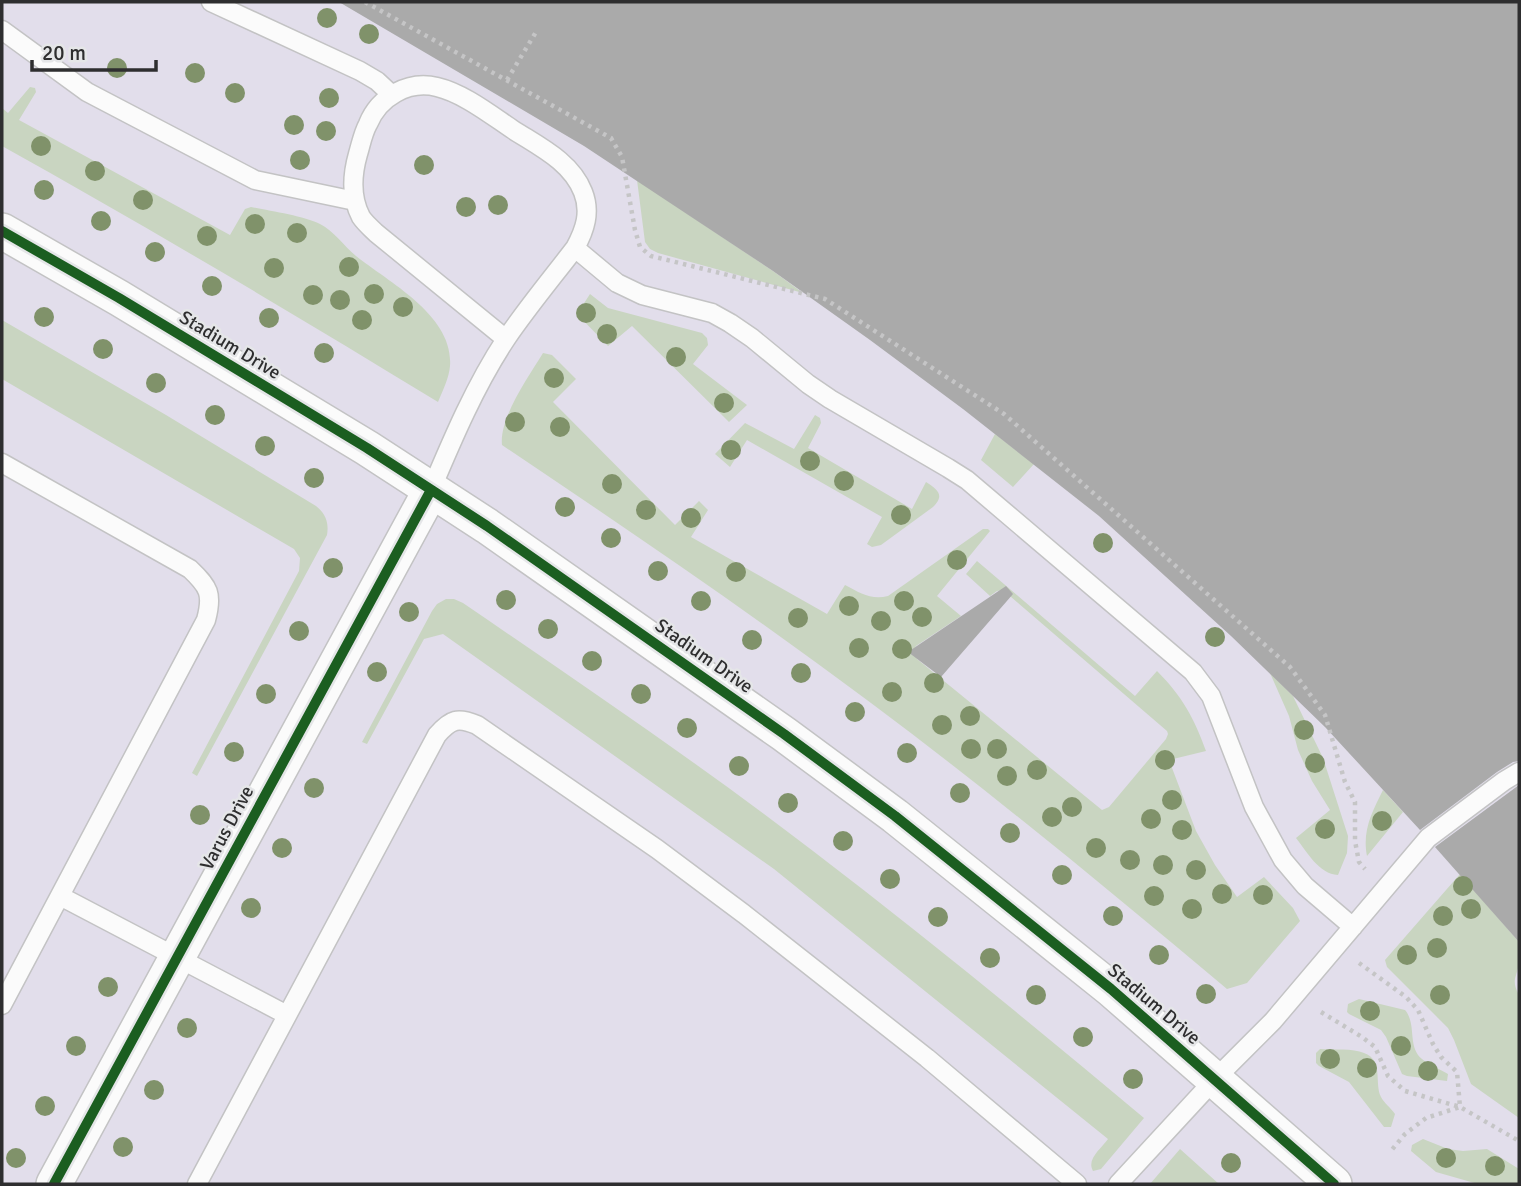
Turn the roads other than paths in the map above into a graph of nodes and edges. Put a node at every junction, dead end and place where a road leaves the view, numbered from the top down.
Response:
1 (211, 2) edge
2 (2, 30) edge
3 (391, 95) junction
4 (355, 201) junction
5 (2, 231) edge
6 (575, 248) junction
7 (506, 339) junction
8 (2, 463) edge
9 (431, 490) junction
10 (1519, 772) edge
11 (60, 896) junction
12 (1353, 927) junction
13 (176, 957) junction
14 (2, 1005) edge
15 (287, 1015) junction
16 (1216, 1079) junction
17 (54, 1184) edge
18 (197, 1184) edge
19 (1077, 1184) edge
20 (1118, 1184) edge
21 (1334, 1184) edge

1 - 3 lane
2 - 4 lane
3 - 4 lane
3 - 6 lane
4 - 7 lane
5 - 9 street, Stadium Drive
6 - 7 lane
6 - 12 lane
7 - 9 lane
8 - 11 lane
9 - 13 street, Varus Drive
9 - 16 street, Stadium Drive
10 - 12 lane
11 - 13 lane
11 - 14 lane
12 - 16 lane
13 - 15 lane
13 - 17 street, Varus Drive
15 - 18 lane
15 - 19 lane
16 - 20 lane
16 - 21 street, Stadium Drive

